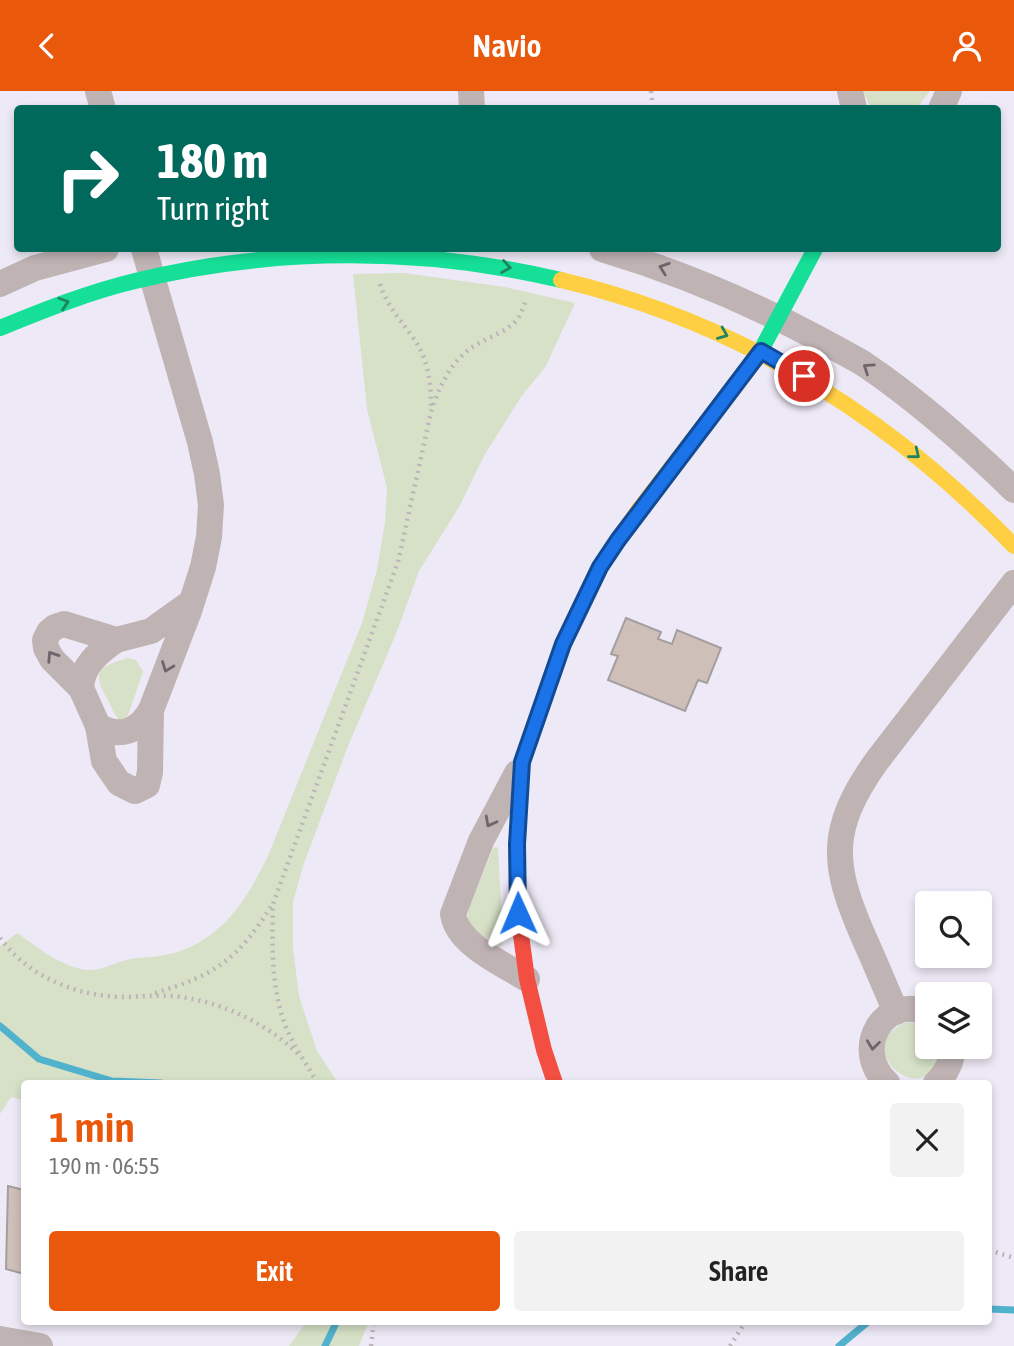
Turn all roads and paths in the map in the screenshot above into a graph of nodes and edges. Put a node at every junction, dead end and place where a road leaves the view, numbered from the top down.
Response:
1 (95, 252) edge
2 (145, 252) edge
3 (612, 252) edge
4 (814, 252) edge
5 (460, 255) edge
6 (153, 278) junction
7 (379, 281) dead end
8 (0, 284) edge
9 (527, 299) dead end
10 (779, 318) junction
11 (0, 328) edge
12 (761, 351) junction
13 (431, 412) junction
14 (1014, 490) edge
15 (1014, 547) edge
16 (1014, 583) edge
17 (190, 603) junction
18 (116, 640) junction
19 (80, 688) junction
20 (151, 711) junction
21 (98, 726) junction
22 (522, 762) junction
23 (273, 904) junction
24 (0, 938) edge
25 (527, 979) junction
26 (151, 994) junction
27 (915, 1010) edge
28 (896, 1012) junction
29 (951, 1059) edge
30 (305, 1061) junction
31 (315, 1080) edge
32 (554, 1080) edge
33 (885, 1080) edge
34 (939, 1080) edge
35 (992, 1251) edge
36 (1014, 1258) edge
37 (374, 1325) edge
38 (743, 1325) edge
39 (0, 1339) edge
40 (40, 1346) edge
41 (371, 1346) edge
42 (730, 1346) edge

1 - 8 street
2 - 6 street
10 -> 3 street
4 - 10 street
5 - 6 street
5 -> 12 street
11 -> 6 street
6 - 17 street
7 - 13 path
9 - 13 path
10 - 12 street
14 -> 10 street
12 -> 15 street
12 - 22 street
13 - 23 path
16 - 28 street
17 - 18 street
17 -> 20 street
18 - 19 street
19 -> 18 street
19 - 21 street
20 - 21 street
20 - 21 street
22 - 25 street
22 -> 25 street
23 - 26 path
23 - 30 path
24 - 26 path
25 - 32 street
26 - 30 path
27 - 28 street
28 -> 33 street
29 - 34 street
30 - 31 path
35 - 36 path
37 - 41 path
38 - 42 path
39 - 40 street

